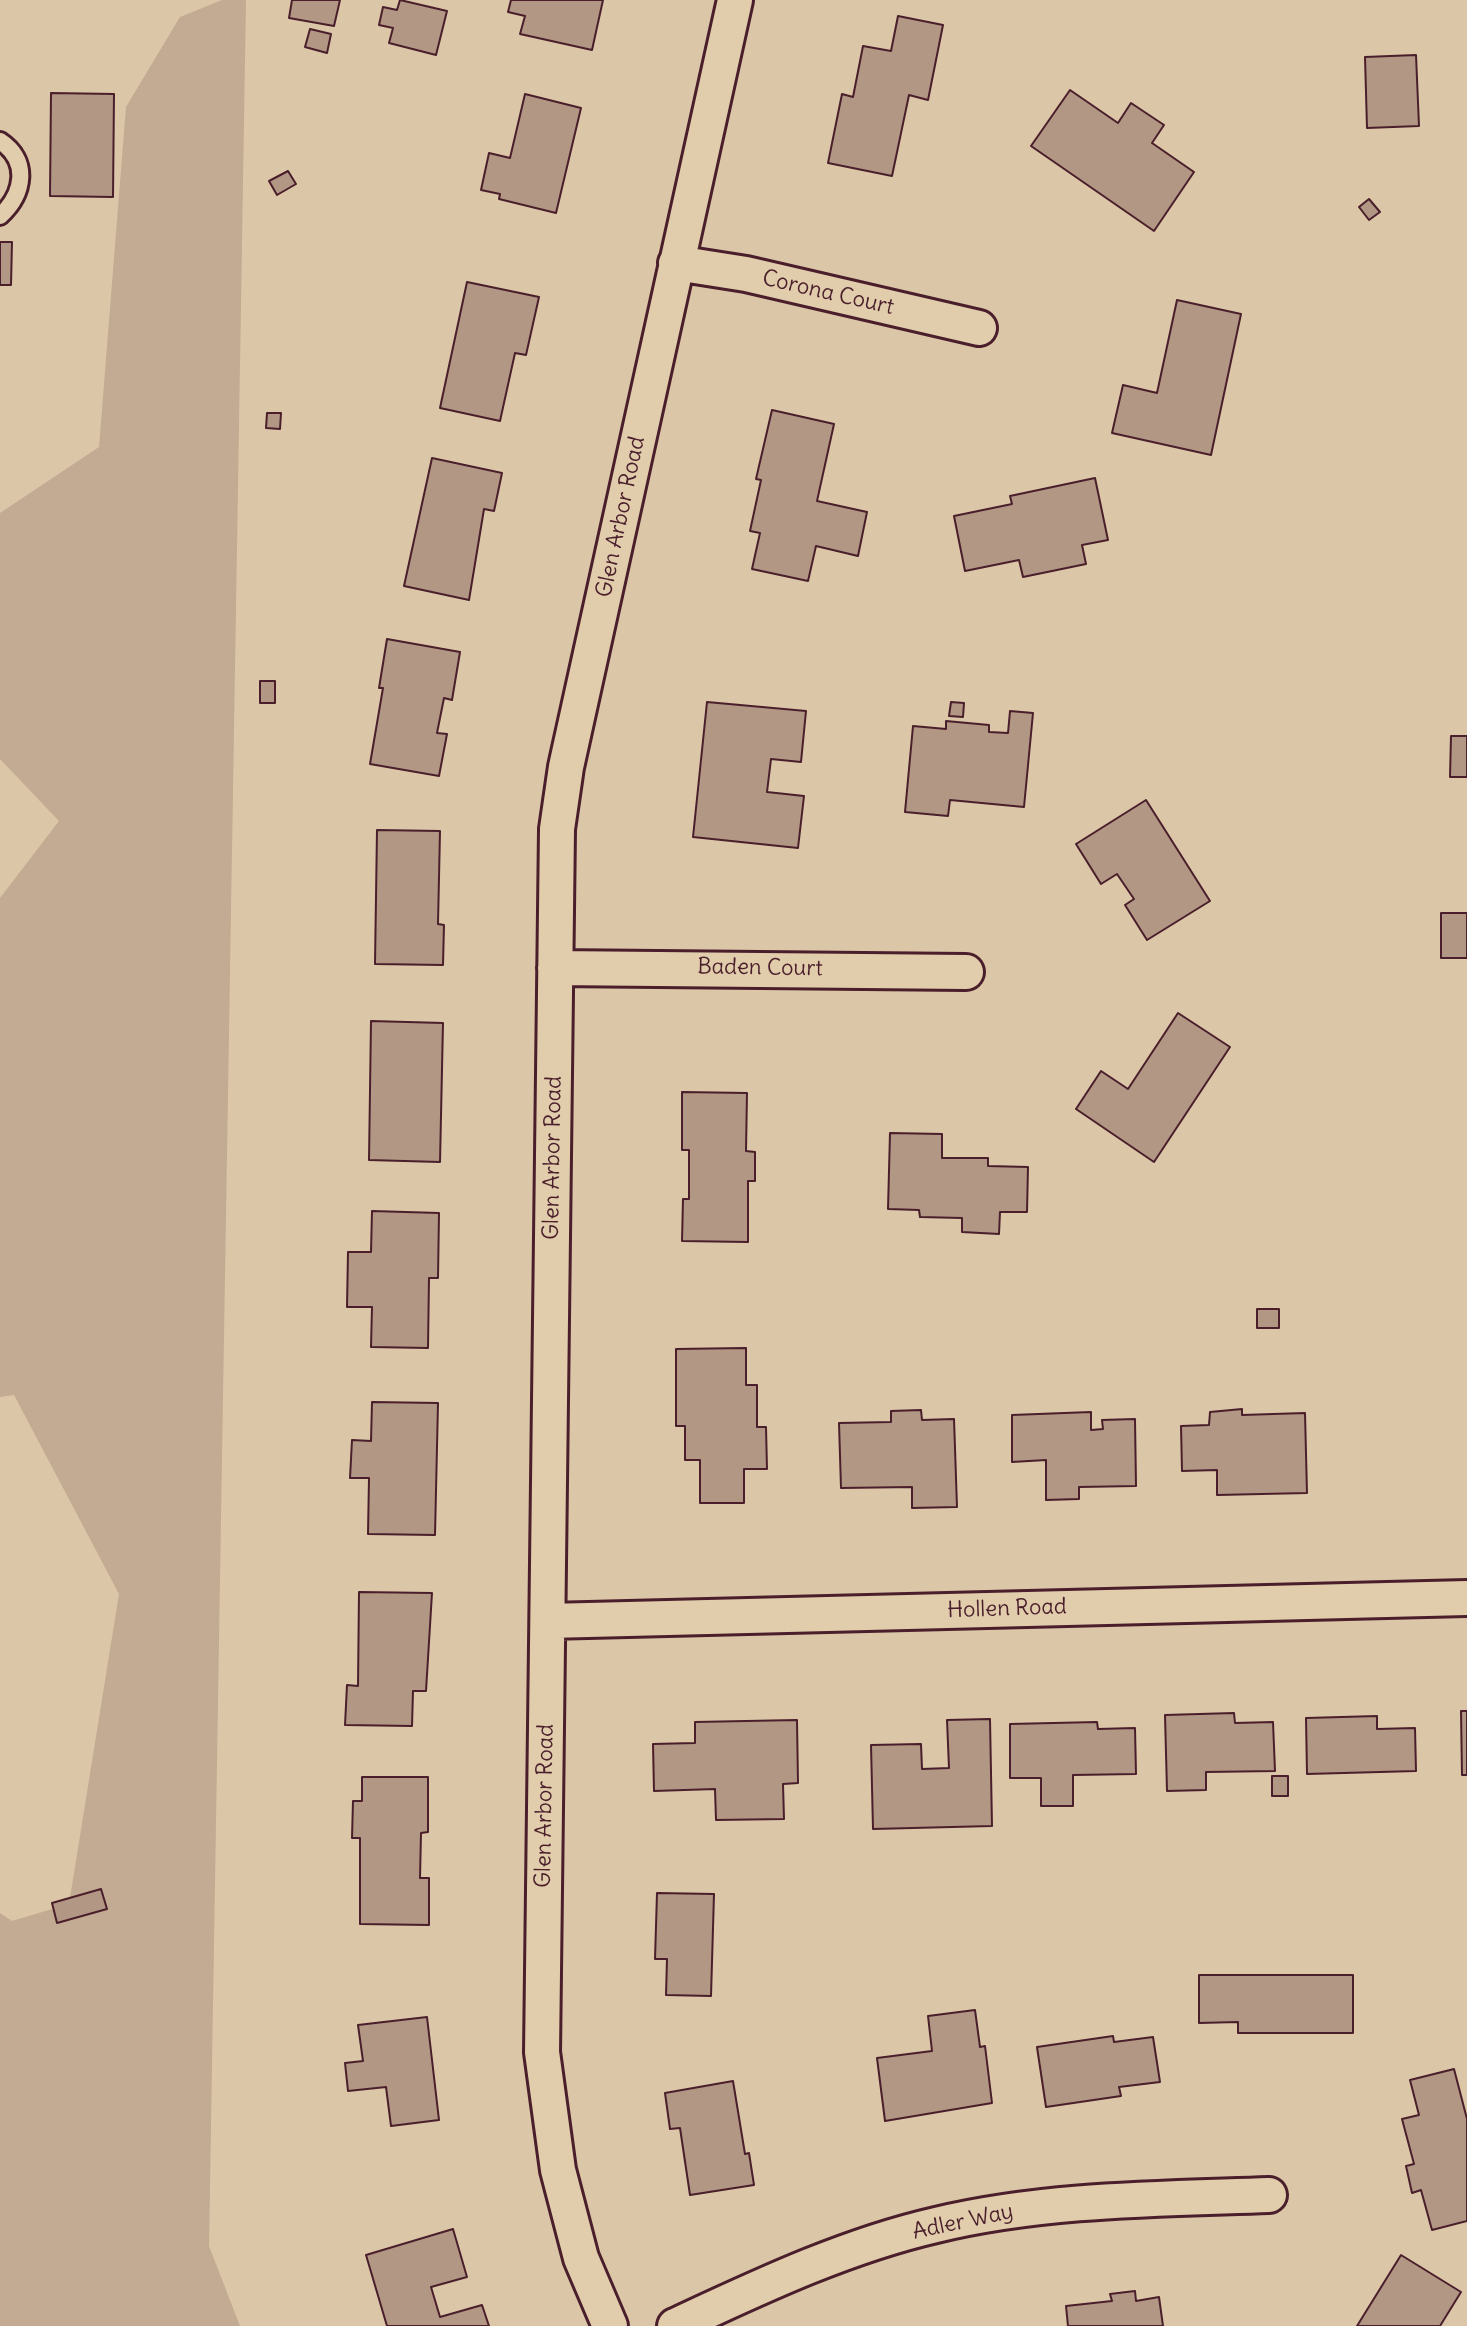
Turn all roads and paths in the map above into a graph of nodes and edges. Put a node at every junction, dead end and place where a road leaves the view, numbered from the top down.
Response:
1 (735, 0) edge
2 (0, 141) edge
3 (0, 216) edge
4 (676, 263) junction
5 (979, 328) dead end
6 (555, 968) junction
7 (966, 972) dead end
8 (1467, 1598) edge
9 (548, 1621) junction
10 (1269, 2195) dead end
11 (610, 2326) edge
12 (675, 2326) edge

1 - 4 street, Glen Arbor Road
2 - 3 lane
4 - 5 street, Corona Court
4 - 6 street, Glen Arbor Road
6 - 7 street, Baden Court
6 - 9 street, Glen Arbor Road
8 - 9 street, Hollen Road
9 - 11 street, Glen Arbor Road
10 - 12 street, Adler Way

